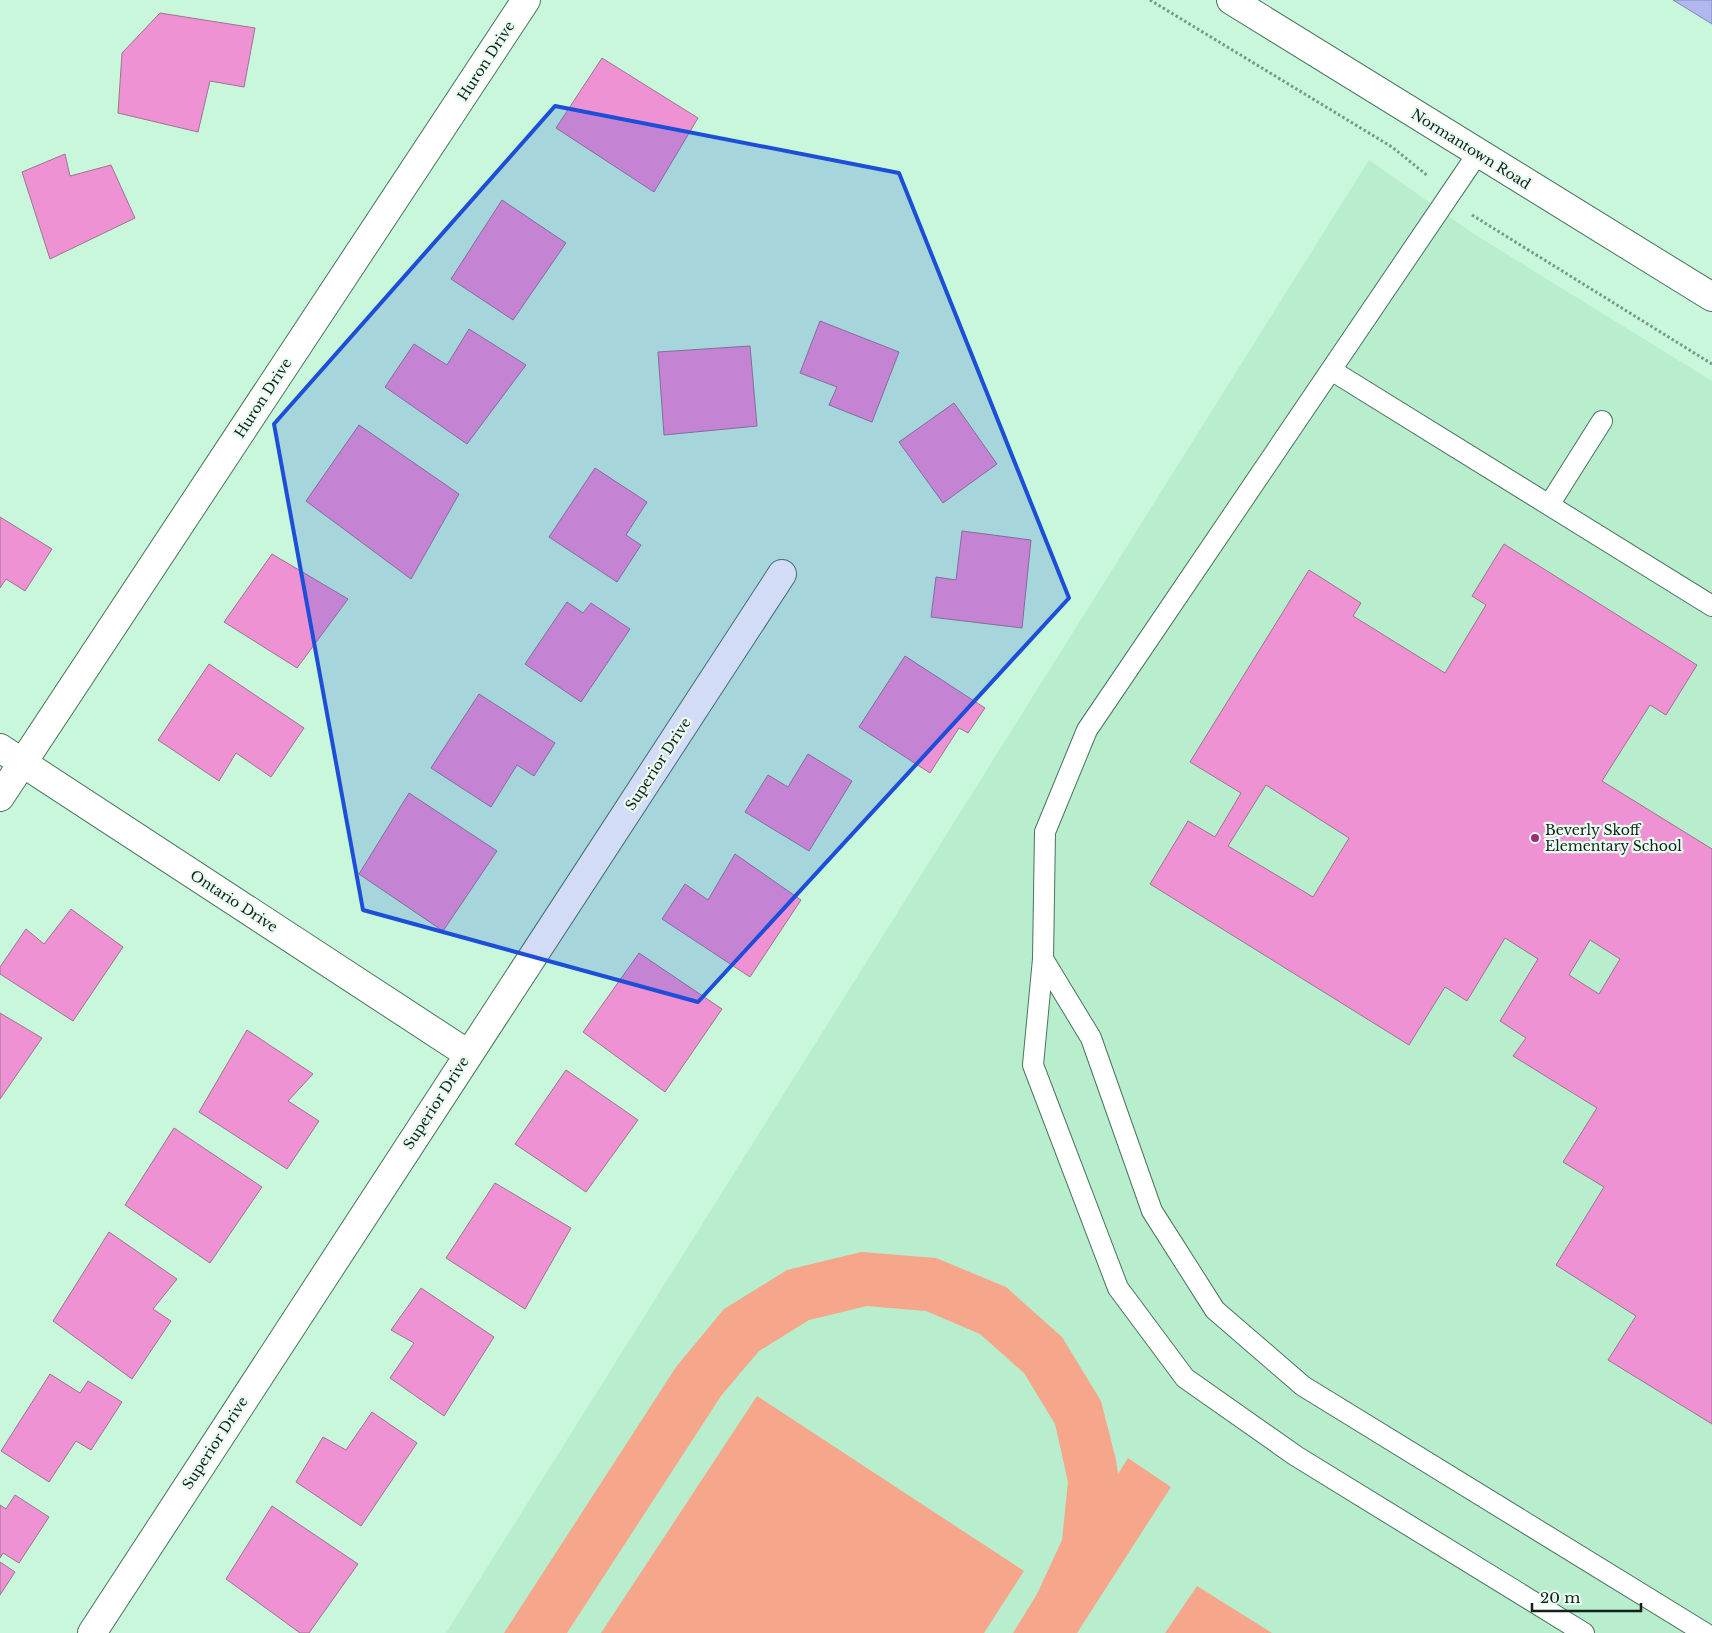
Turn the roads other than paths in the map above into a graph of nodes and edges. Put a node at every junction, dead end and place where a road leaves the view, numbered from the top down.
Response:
1 (526, 0) edge
2 (1231, 0) edge
3 (1478, 153) junction
4 (1712, 297) edge
5 (1331, 370) junction
6 (1602, 421) dead end
7 (1549, 505) junction
8 (782, 574) dead end
9 (1712, 606) edge
10 (11, 755) edge
11 (0, 797) edge
12 (1043, 959) junction
13 (468, 1054) junction
14 (92, 1633) edge
15 (1584, 1633) edge
16 (1705, 1633) edge

1 - 10 street, Huron Drive
2 - 3 street, Normantown Road
3 - 4 street, Normantown Road
3 - 5 lane
5 - 7 lane
5 - 12 lane
6 - 7 lane
7 - 9 lane
8 - 13 street, Superior Drive
10 - 11 street, Huron Drive
10 - 13 street, Ontario Drive
12 - 15 lane
12 - 16 lane
13 - 14 street, Superior Drive

